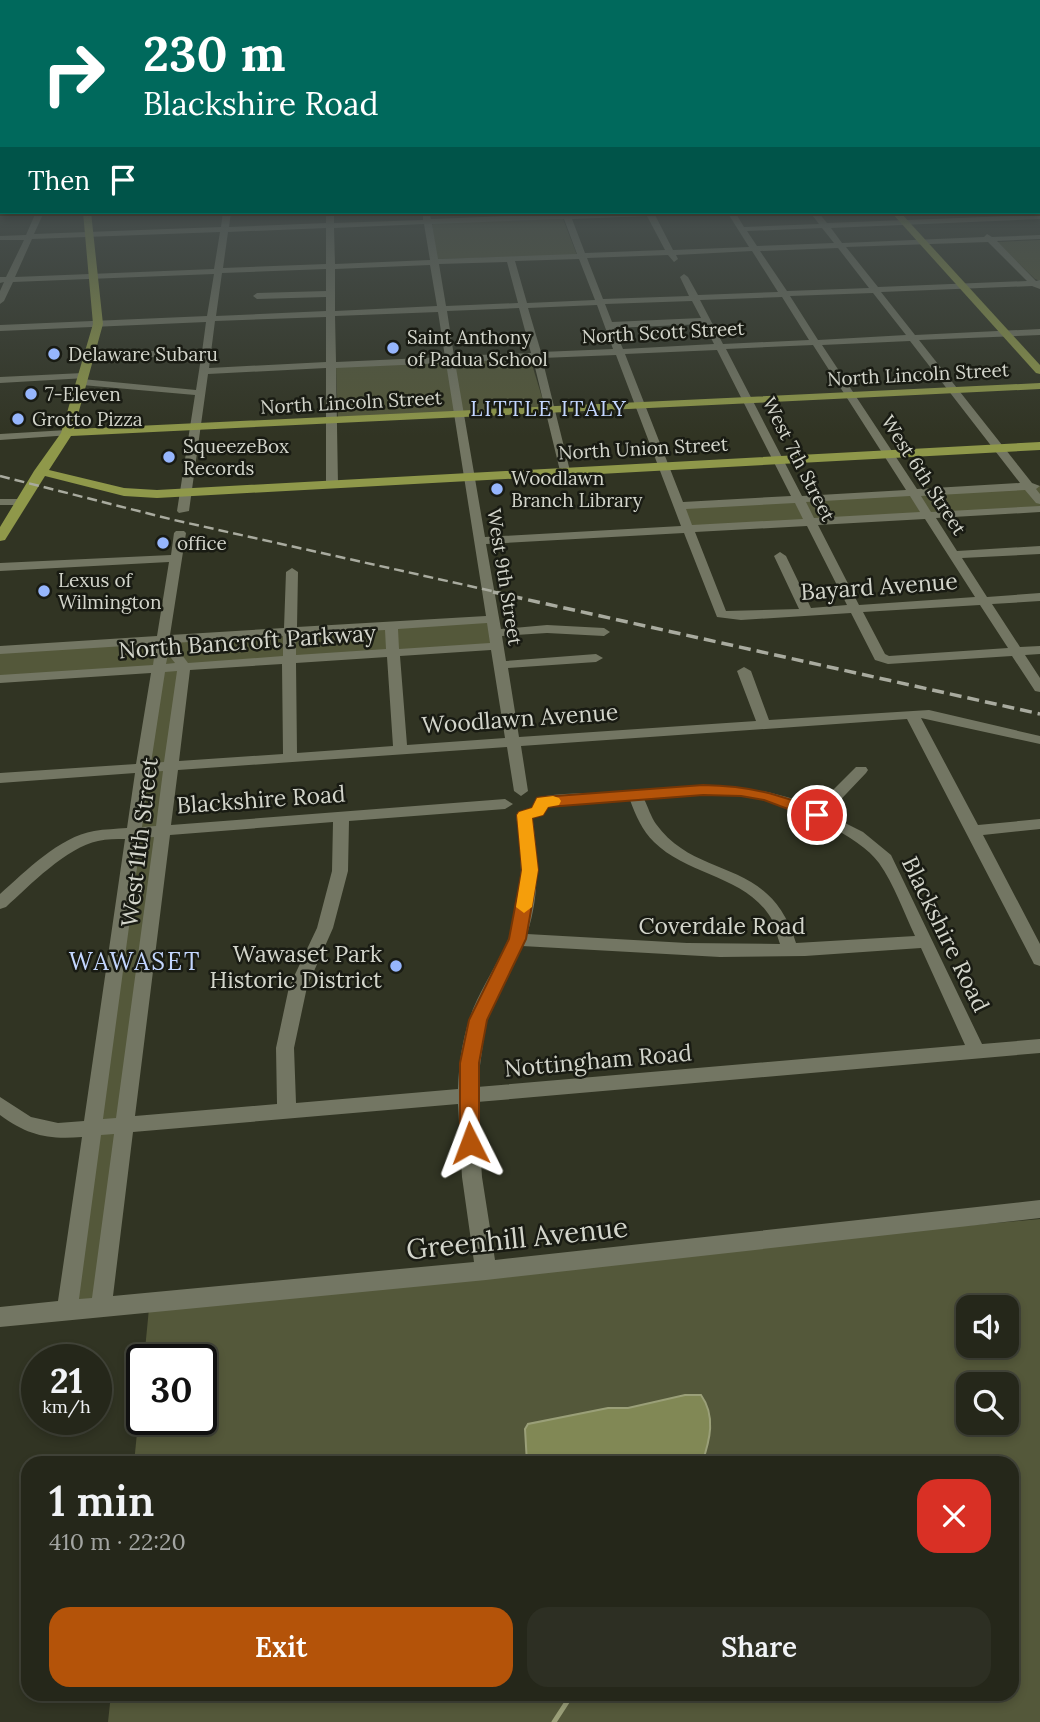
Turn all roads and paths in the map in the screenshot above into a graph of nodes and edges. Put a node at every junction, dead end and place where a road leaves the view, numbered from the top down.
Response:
1 (110, 275) edge
2 (218, 275) edge
3 (330, 275) edge
4 (436, 275) edge
5 (515, 275) edge
6 (590, 275) edge
7 (687, 275) edge
8 (772, 275) edge
9 (863, 275) edge
10 (952, 275) edge
11 (94, 276) junction
12 (5, 280) edge
13 (1038, 285) edge
14 (962, 286) junction
15 (875, 290) junction
16 (331, 294) junction
17 (784, 294) junction
18 (257, 296) dead end
19 (694, 298) junction
20 (0, 301) edge
21 (600, 302) junction
22 (523, 306) junction
23 (442, 309) junction
24 (331, 314) junction
25 (211, 319) junction
26 (706, 321) junction
27 (99, 324) junction
28 (609, 325) junction
29 (0, 328) edge
30 (1040, 332) edge
31 (1006, 334) junction
32 (913, 338) junction
33 (816, 343) junction
34 (719, 347) junction
35 (619, 352) junction
36 (90, 353) junction
37 (206, 355) junction
38 (537, 356) junction
39 (450, 360) junction
40 (331, 365) junction
41 (204, 371) junction
42 (1040, 371) edge
43 (83, 379) junction
44 (0, 380) edge
45 (1040, 386) edge
46 (953, 390) junction
47 (201, 393) junction
48 (850, 395) junction
49 (747, 400) junction
50 (640, 405) junction
51 (552, 410) junction
52 (459, 414) junction
53 (332, 421) junction
54 (195, 427) junction
55 (67, 433) junction
56 (0, 437) edge
57 (1040, 446) edge
58 (999, 449) junction
59 (888, 455) junction
60 (778, 461) junction
61 (663, 467) junction
62 (40, 471) junction
63 (565, 471) junction
64 (469, 478) junction
65 (332, 485) junction
66 (1034, 486) edge
67 (186, 493) junction
68 (913, 493) junction
69 (798, 499) junction
70 (1040, 501) edge
71 (0, 502) edge
72 (22, 502) junction
73 (718, 505) junction
74 (678, 506) junction
75 (1040, 509) edge
76 (183, 511) dead end
77 (928, 516) junction
78 (810, 522) junction
79 (686, 525) junction
80 (180, 533) dead end
81 (0, 537) edge
82 (480, 541) junction
83 (1040, 550) edge
84 (954, 555) junction
85 (780, 556) dead end
86 (175, 558) junction
87 (0, 567) edge
88 (292, 572) dead end
89 (1040, 597) edge
90 (983, 601) junction
91 (855, 609) junction
92 (807, 612) junction
93 (391, 625) junction
94 (290, 632) junction
95 (604, 632) dead end
96 (495, 633) junction
97 (164, 640) junction
98 (0, 650) edge
99 (1040, 650) edge
100 (1016, 652) junction
101 (393, 653) junction
102 (596, 658) dead end
103 (289, 660) junction
104 (500, 665) junction
105 (184, 667) junction
106 (158, 668) junction
107 (744, 671) dead end
108 (0, 678) edge
109 (1040, 688) edge
110 (912, 714) junction
111 (764, 724) junction
112 (1040, 740) edge
113 (514, 742) junction
114 (400, 750) junction
115 (290, 758) junction
116 (172, 766) junction
117 (143, 768) junction
118 (861, 770) dead end
119 (0, 778) edge
120 (521, 791) junction
121 (635, 795) junction
122 (542, 802) junction
123 (505, 804) junction
124 (524, 815) junction
125 (817, 815) junction
126 (341, 817) junction
127 (1040, 824) edge
128 (163, 829) junction
129 (135, 831) junction
130 (972, 831) junction
131 (0, 903) edge
132 (517, 939) junction
133 (926, 941) junction
134 (790, 950) junction
135 (1038, 951) edge
136 (1040, 1046) edge
137 (977, 1052) junction
138 (467, 1096) junction
139 (0, 1105) edge
140 (287, 1111) junction
141 (126, 1125) junction
142 (92, 1128) junction
143 (1040, 1209) edge
144 (486, 1270) junction
145 (101, 1307) junction
146 (67, 1310) junction
147 (0, 1317) edge

1 - 11 street
2 - 25 street
3 - 16 street
4 - 23 street, West 9th Street
5 - 22 street
6 - 21 street
7 - 19 street, West 7th Street
8 - 17 street, West 6th Street
9 - 15 street
10 - 14 main road
11 - 12 street
11 - 27 main road
12 - 20 street
13 - 14 street
14 - 15 street
14 - 31 main road
15 - 17 street
15 - 32 street
16 - 18 street
16 - 24 street
17 - 19 street
17 - 33 street, West 6th Street
19 - 21 street
19 - 26 street, West 7th Street
21 - 22 street
21 - 28 street
22 - 23 street
22 - 38 street
23 - 24 street
23 - 39 street, West 9th Street
24 - 25 street
24 - 40 street
25 - 27 street
25 - 37 street
26 - 28 street
26 - 34 street, West 7th Street
27 - 29 street
27 - 36 main road
28 - 35 street
30 - 31 street, North Scott Street
31 - 32 street, North Scott Street
31 - 42 main road
32 - 33 street, North Scott Street
32 - 46 street
33 - 34 street, North Scott Street
33 - 48 street, West 6th Street
34 - 35 street, North Scott Street
34 - 49 street, West 7th Street
35 - 38 street, North Scott Street
35 - 50 street
36 - 37 street
36 - 43 main road
37 - 41 street
38 - 39 street, North Scott Street
38 - 51 street
39 - 40 street, North Scott Street
39 - 52 street, West 9th Street
40 - 41 street, North Scott Street
40 - 53 street
41 - 47 street
43 - 44 street
43 - 47 street
43 - 55 main road
45 - 46 main road, North Lincoln Street
46 - 48 main road, North Lincoln Street
46 - 58 street
47 - 54 street
48 - 49 main road, North Lincoln Street
48 - 59 street, West 6th Street
49 - 50 main road, North Lincoln Street
49 - 60 street, West 7th Street
50 - 51 main road, North Lincoln Street
50 - 61 street
51 - 52 main road, North Lincoln Street
51 - 63 street
52 - 53 main road, North Lincoln Street
52 - 64 street, West 9th Street
53 - 54 main road, North Lincoln Street
53 - 65 street
54 - 55 main road, North Lincoln Street
54 - 67 street
55 - 56 street, North Lincoln Street
55 - 62 main road
57 - 58 main road, North Union Street
58 - 59 main road, North Union Street
58 - 66 street
59 - 60 main road, North Union Street
59 - 68 street, West 6th Street
60 - 61 main road, North Union Street
60 - 69 street, West 7th Street
61 - 63 main road, North Union Street
61 - 74 street
62 - 67 main road, North Union Street
62 - 72 main road
63 - 64 main road, North Union Street
64 - 65 main road, North Union Street
64 - 82 street, West 9th Street
65 - 67 main road, North Union Street
66 - 68 street
66 - 70 street
67 - 76 street
68 - 69 street
68 - 77 street, West 6th Street
69 - 73 street
69 - 78 street, West 7th Street
71 - 72 street
72 - 81 main road
73 - 74 street
73 - 79 street
74 - 79 street
75 - 77 street
77 - 78 street
77 - 84 street, West 6th Street
78 - 79 street
78 - 91 street, West 7th Street
79 - 82 street
79 - 92 street, Bayard Avenue
80 - 86 street, West 11th Street
82 - 96 street, West 9th Street
83 - 84 street
84 - 90 street, West 6th Street
85 - 92 street
86 - 87 street
86 - 97 street, West 11th Street
88 - 94 street
89 - 90 street, Bayard Avenue
90 - 91 street, Bayard Avenue
90 - 100 street, West 6th Street
91 - 92 street, Bayard Avenue
91 - 100 street, West 7th Street
93 - 94 street, North Bancroft Parkway
93 - 96 street, North Bancroft Parkway
93 - 101 street
94 - 97 street, North Bancroft Parkway
94 - 103 street
95 - 96 street
96 - 101 street, North Bancroft Parkway
96 - 104 street, West 9th Street
97 - 98 street, North Bancroft Parkway
97 - 105 street
97 - 106 street, West 11th Street
99 - 100 street
100 - 109 street, West 6th Street
101 - 103 street, North Bancroft Parkway
101 - 114 street
102 - 104 street
103 - 105 street, North Bancroft Parkway
103 - 115 street
104 - 113 street, West 9th Street
105 - 106 street, North Bancroft Parkway
105 - 116 street, West 11th Street
106 - 108 street, North Bancroft Parkway
106 - 117 street, West 11th Street
107 - 111 street
110 - 111 street, Woodlawn Avenue
110 - 112 street, Woodlawn Avenue
110 - 130 street
111 - 113 street, Woodlawn Avenue
113 - 114 street, Woodlawn Avenue
113 - 120 street, West 9th Street
114 - 115 street, Woodlawn Avenue
115 - 116 street, Woodlawn Avenue
116 - 117 street, Woodlawn Avenue
116 - 128 street, West 11th Street
117 - 119 street, Woodlawn Avenue
117 - 129 street, West 11th Street
118 - 125 street
120 - 122 street
120 - 123 street
121 - 122 street, Blackshire Road
121 - 125 street, Blackshire Road
121 - 134 street
122 - 124 street
123 - 124 street
123 - 126 street, Blackshire Road
124 - 132 street
125 - 133 street, Blackshire Road
126 - 128 street, Blackshire Road
126 - 140 street
127 - 130 street
128 - 129 street, Blackshire Road
128 - 141 street, West 11th Street
129 - 131 street, Blackshire Road
129 - 142 street, West 11th Street
130 - 135 street
132 - 134 street, Coverdale Road
132 - 138 street
133 - 134 street, Coverdale Road
133 - 137 street, Blackshire Road
136 - 137 street, Nottingham Road
137 - 138 street, Nottingham Road
138 - 140 street, Nottingham Road
138 - 144 street
139 - 142 street, Nottingham Road
140 - 141 street, Nottingham Road
141 - 142 street, Nottingham Road
141 - 145 street, West 11th Street
142 - 146 street, West 11th Street
143 - 144 street, Greenhill Avenue
144 - 145 street, Greenhill Avenue
145 - 146 street, Greenhill Avenue
146 - 147 street, Greenhill Avenue

